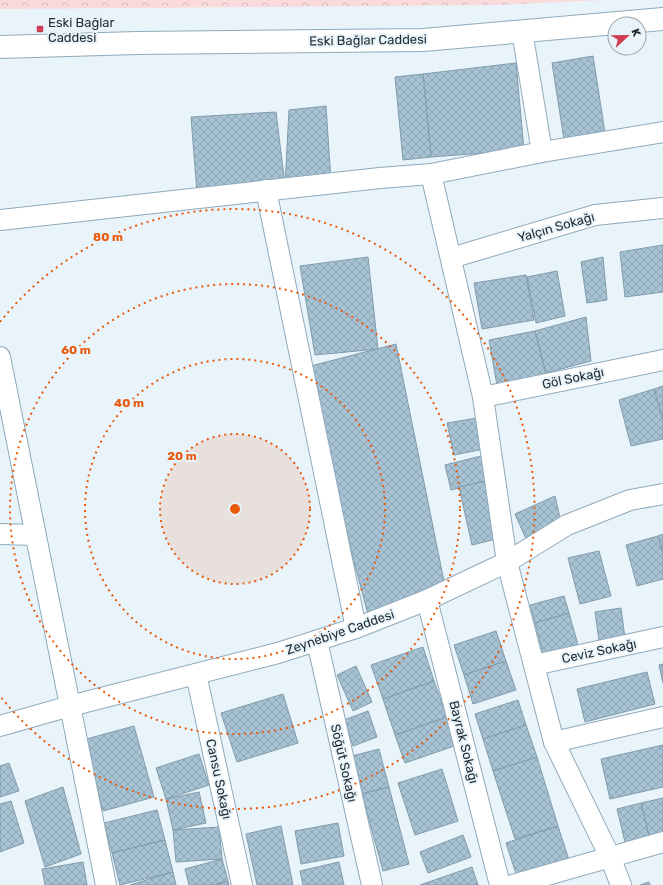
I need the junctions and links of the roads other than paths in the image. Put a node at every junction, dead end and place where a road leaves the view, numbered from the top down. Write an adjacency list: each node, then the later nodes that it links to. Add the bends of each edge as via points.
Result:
1 (663, 19): 2 (main road, Eski Bağlar Caddesi)
2 (522, 32): 3 (main road, Eski Bağlar Caddesi, via 423,40); 5 (street)
3 (0, 47)
4 (663, 132): 5 (street)
5 (542, 152): 6 (street)
6 (431, 174): 7 (street); 10 (street)
7 (266, 190): 9 (street); 19 (street)
8 (663, 208): 10 (street, Yalçın Sokağı, via 595,215)
9 (0, 220)
10 (451, 258): 13 (street)
11 (0, 357): 16 (street)
12 (663, 360): 13 (street, Göl Sokağı)
13 (483, 397): 17 (street)
14 (663, 494): 17 (street, Zeynebiye Caddesi, via 630,500 568,525)
15 (0, 534): 16 (street)
16 (36, 535): 24 (street)
17 (507, 562): 18 (street, Zeynebiye Caddesi); 22 (street)
18 (427, 600): 19 (street, Zeynebiye Caddesi); 33 (street, Bayrak Sokağı)
19 (356, 628): 21 (street, Zeynebiye Caddesi)
20 (663, 637): 22 (street, Ceviz Sokağı)
21 (317, 640): 23 (street, Zeynebiye Caddesi); 32 (street, Söğüt Sokağı)
22 (534, 665): 27 (street)
23 (196, 674): 24 (street, Zeynebiye Caddesi); 31 (street, Cansu Sokağı)
24 (70, 706): 26 (street, Zeynebiye Caddesi); 30 (street)
25 (663, 717): 27 (street)
26 (0, 726)
27 (554, 742): 29 (street)
28 (663, 842): 29 (street)
29 (610, 857): 34 (street); 35 (street)
30 (106, 885)
31 (242, 885)
32 (372, 885)
33 (500, 885)
34 (512, 885)
35 (621, 885)

